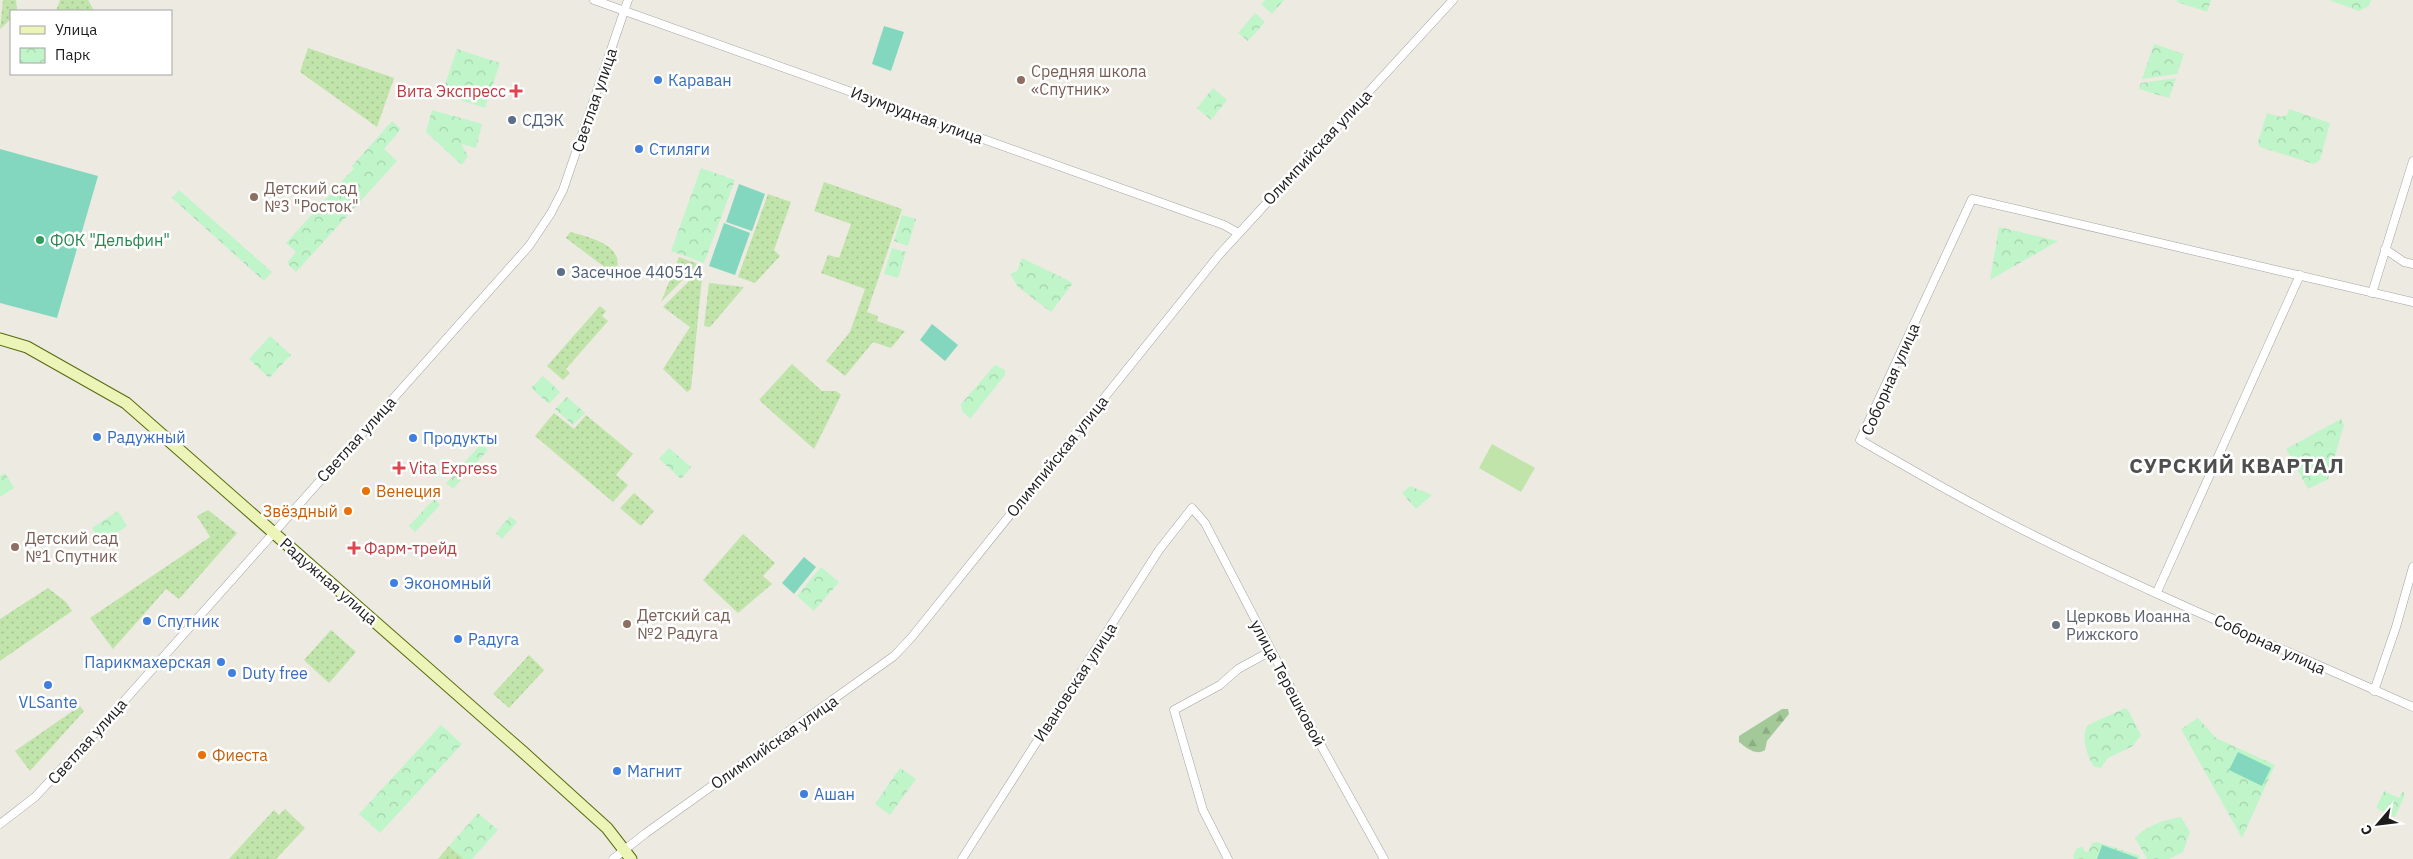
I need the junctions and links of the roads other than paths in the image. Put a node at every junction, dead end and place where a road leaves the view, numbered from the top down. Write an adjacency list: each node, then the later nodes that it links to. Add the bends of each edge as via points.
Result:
1 (594, 0): 4 (street, Изумрудная улица)
2 (628, 0): 4 (street, Светлая улица)
3 (1453, 0): 6 (street, Олимпийская улица)
4 (625, 10): 6 (street, Изумрудная улица, via 1129,190); 14 (street, Светлая улица, via 563,190 543,227)
5 (2413, 161): 7 (street)
6 (1238, 233): 21 (street, Олимпийская улица, via 894,656)
7 (2385, 250): 8 (street); 10 (street)
8 (2413, 264)
9 (2300, 275): 10 (street, Соборная улица); 16 (street); 16 (street, Соборная улица, via 1972,199 1860,440 2032,535)
10 (2372, 292): 11 (street, Соборная улица)
11 (2413, 302)
12 (0, 339): 14 (main road, Радужная улица, via 27,347 126,403)
13 (1192, 508): 17 (street, улица Терешковой, via 1205,523); 24 (street, Ивановская улица, via 1159,550)
14 (273, 532): 20 (street, Светлая улица, via 35,798); 21 (main road, Радужная улица, via 530,758 607,828)
15 (2413, 567): 18 (street)
16 (2157, 592): 18 (street, Соборная улица)
17 (1271, 651): 25 (street, via 1238,669 1220,685 1174,710 1204,810); 26 (street, улица Терешковой)
18 (2374, 691): 19 (street, Соборная улица)
19 (2413, 707)
20 (0, 824)
21 (624, 848): 22 (street, Олимпийская улица); 23 (main road, Радужная улица)
22 (613, 859)
23 (631, 859)
24 (962, 859)
25 (1228, 859)
26 (1384, 859)

